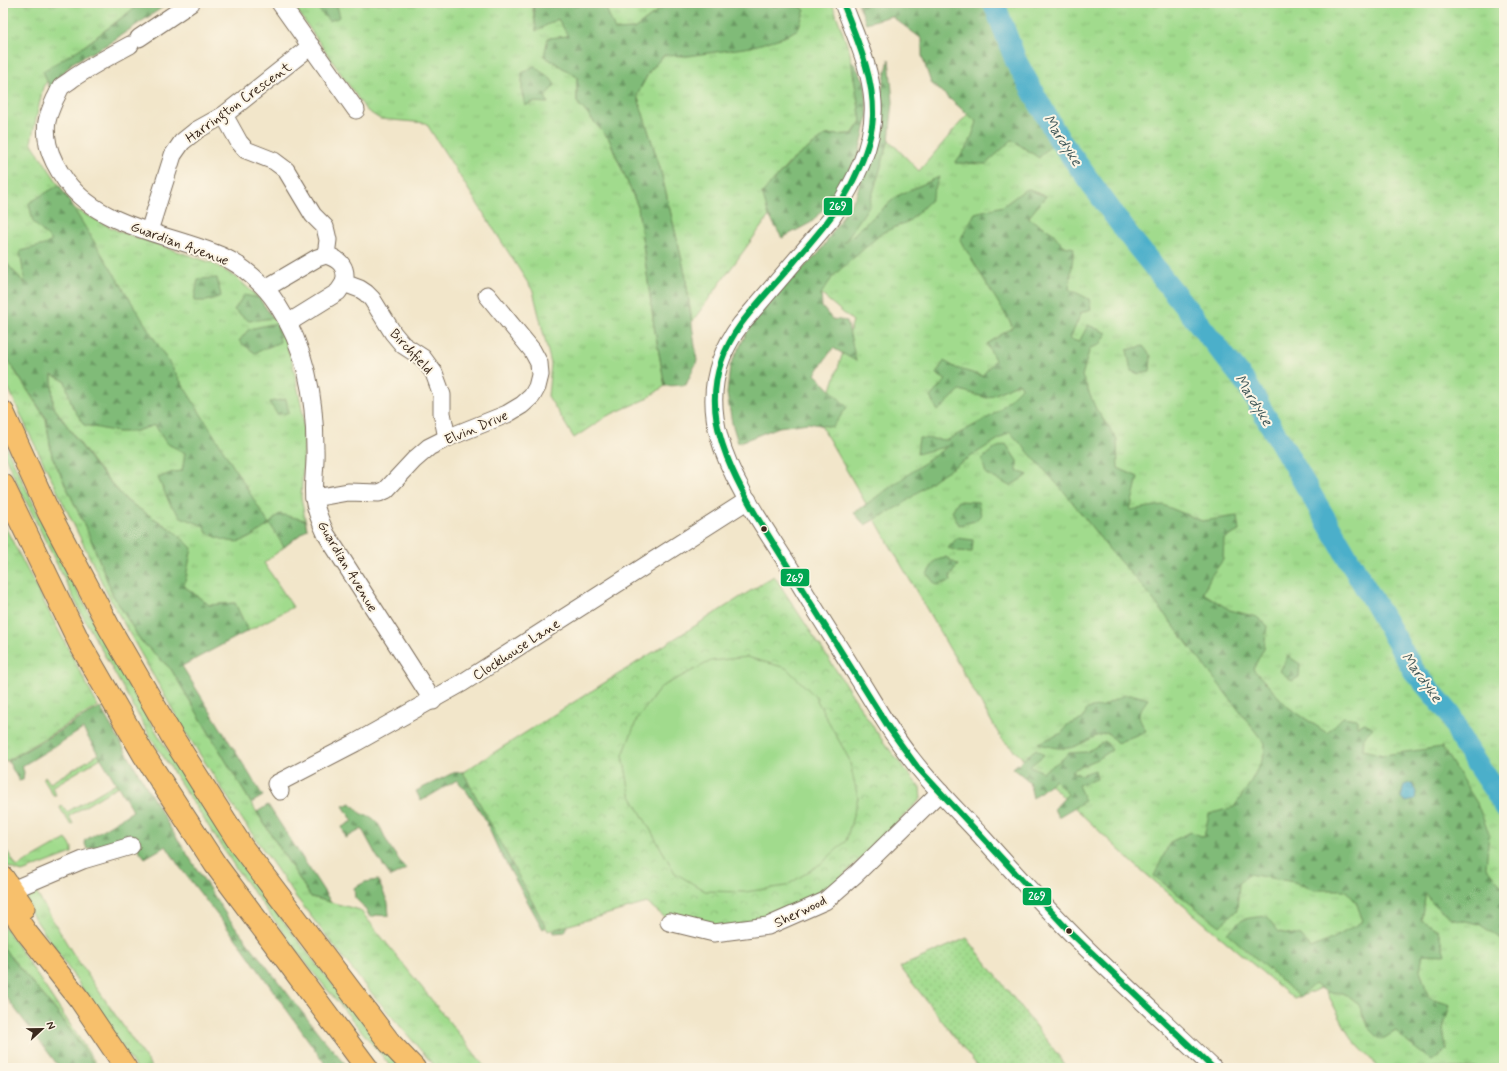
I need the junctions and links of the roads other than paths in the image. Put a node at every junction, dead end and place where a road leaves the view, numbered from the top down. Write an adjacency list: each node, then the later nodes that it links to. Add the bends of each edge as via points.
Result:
1 (191, 3): 7 (street, Guardian Avenue, via 61,87 49,113 45,130 58,170 74,191 112,217)
2 (280, 3): 4 (street)
3 (843, 3): 17 (street, via 864,59 872,91 872,115 866,148 844,199 732,336 723,350 716,371 713,393 714,416 719,438 725,456)
4 (311, 46): 5 (street); 6 (street, Harrington Crescent)
5 (356, 110)
6 (224, 115): 7 (street, Harrington Crescent, via 197,130 182,142 173,155); 8 (street, via 246,150 274,161 286,170 313,215 325,227 328,240)
7 (149, 231): 10 (street, Guardian Avenue, via 223,256)
8 (326, 255): 9 (street, via 338,260 343,266); 10 (street)
9 (344, 283): 12 (street, via 338,292); 14 (street, Birchfield, via 366,293 403,345 423,358 434,373 442,395 442,413)
10 (266, 288): 12 (street, Guardian Avenue)
11 (487, 295): 14 (street, Elvin Drive, via 532,350 539,363 537,387 522,405 507,414)
12 (288, 323): 16 (street, Guardian Avenue, via 308,375 314,409)
13 (3, 412): 26 (highway, via 49,513 109,627 173,738 242,847 390,1043)
14 (448, 438): 16 (street, Elvin Drive, via 429,447 386,490 379,493 348,492)
15 (3, 485): 25 (highway, via 80,644 144,755 215,864)
16 (314, 498): 18 (street, Guardian Avenue, via 317,514 326,534)
17 (748, 500): 18 (street, Clockhouse Lane); 20 (street, via 887,726)
18 (433, 701): 19 (street, Clockhouse Lane)
19 (273, 788)
20 (940, 792): 23 (street, Sherwood, via 825,901 768,926 714,933); 27 (street, via 1082,944)
21 (131, 846): 22 (street, via 82,860)
22 (6, 888): 24 (main road, via 27,933 80,1000)
23 (669, 922)
24 (126, 1068)
25 (368, 1068)
26 (414, 1068)
27 (1213, 1068)

